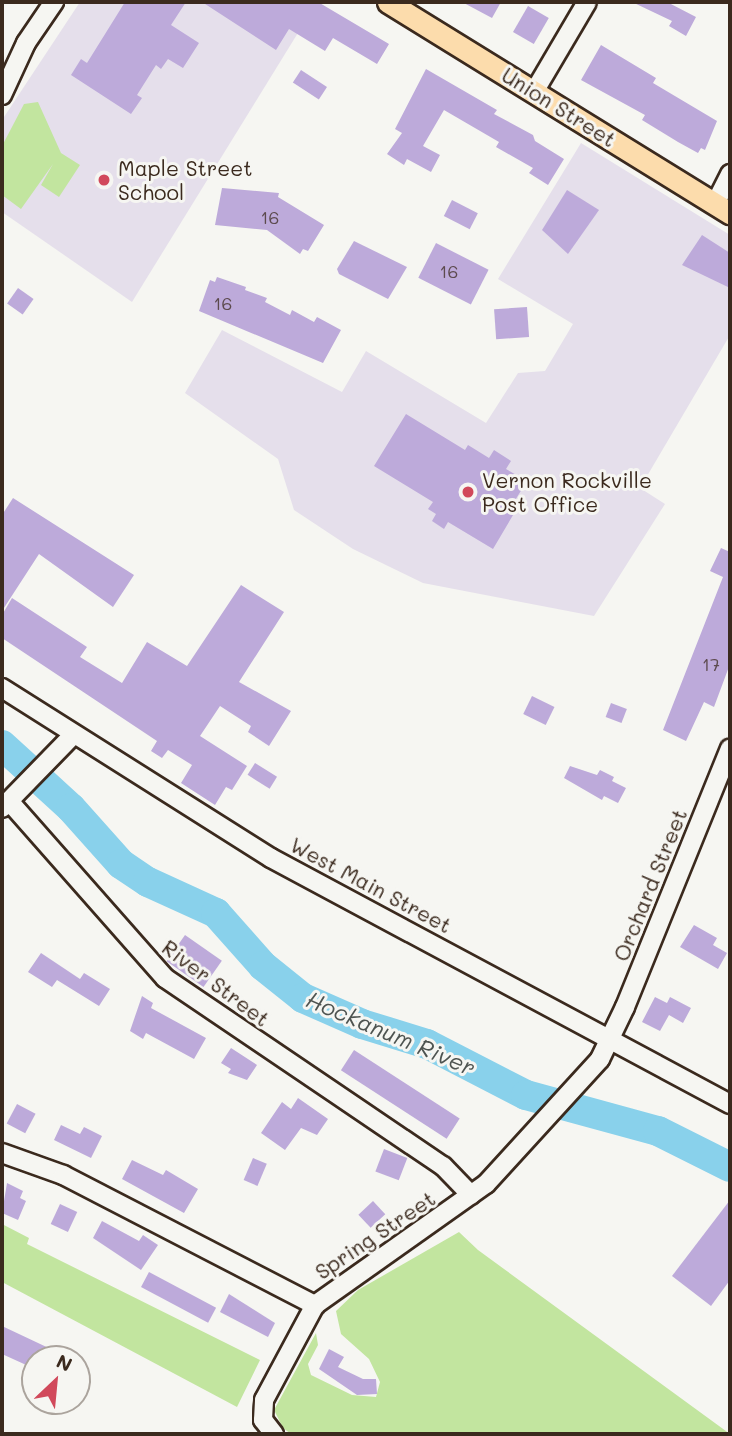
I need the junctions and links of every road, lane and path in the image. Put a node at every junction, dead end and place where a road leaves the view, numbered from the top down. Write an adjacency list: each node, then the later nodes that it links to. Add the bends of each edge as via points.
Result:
1 (54, 2): 5 (street, via 26,43)
2 (388, 2): 4 (main road, Union Street)
3 (587, 2): 4 (street)
4 (534, 92): 7 (main road, Union Street)
5 (2, 95)
6 (730, 174): 7 (street)
7 (723, 208)
8 (2, 688): 9 (street, West Main Street)
9 (74, 734): 12 (street, River Street); 13 (street, West Main Street, via 297,873)
10 (730, 748): 11 (street, Orchard Street)
11 (725, 776): 13 (street, Orchard Street)
12 (10, 800): 16 (street, River Street, via 165,978 443,1166)
13 (611, 1039): 14 (street, West Main Street); 16 (street, Spring Street, via 580,1085)
14 (730, 1104)
15 (2, 1153): 17 (street, Spring Street, via 63,1175)
16 (471, 1195): 17 (street, Spring Street)
17 (315, 1305): 18 (street, via 264,1399 263,1420)
18 (274, 1434)

